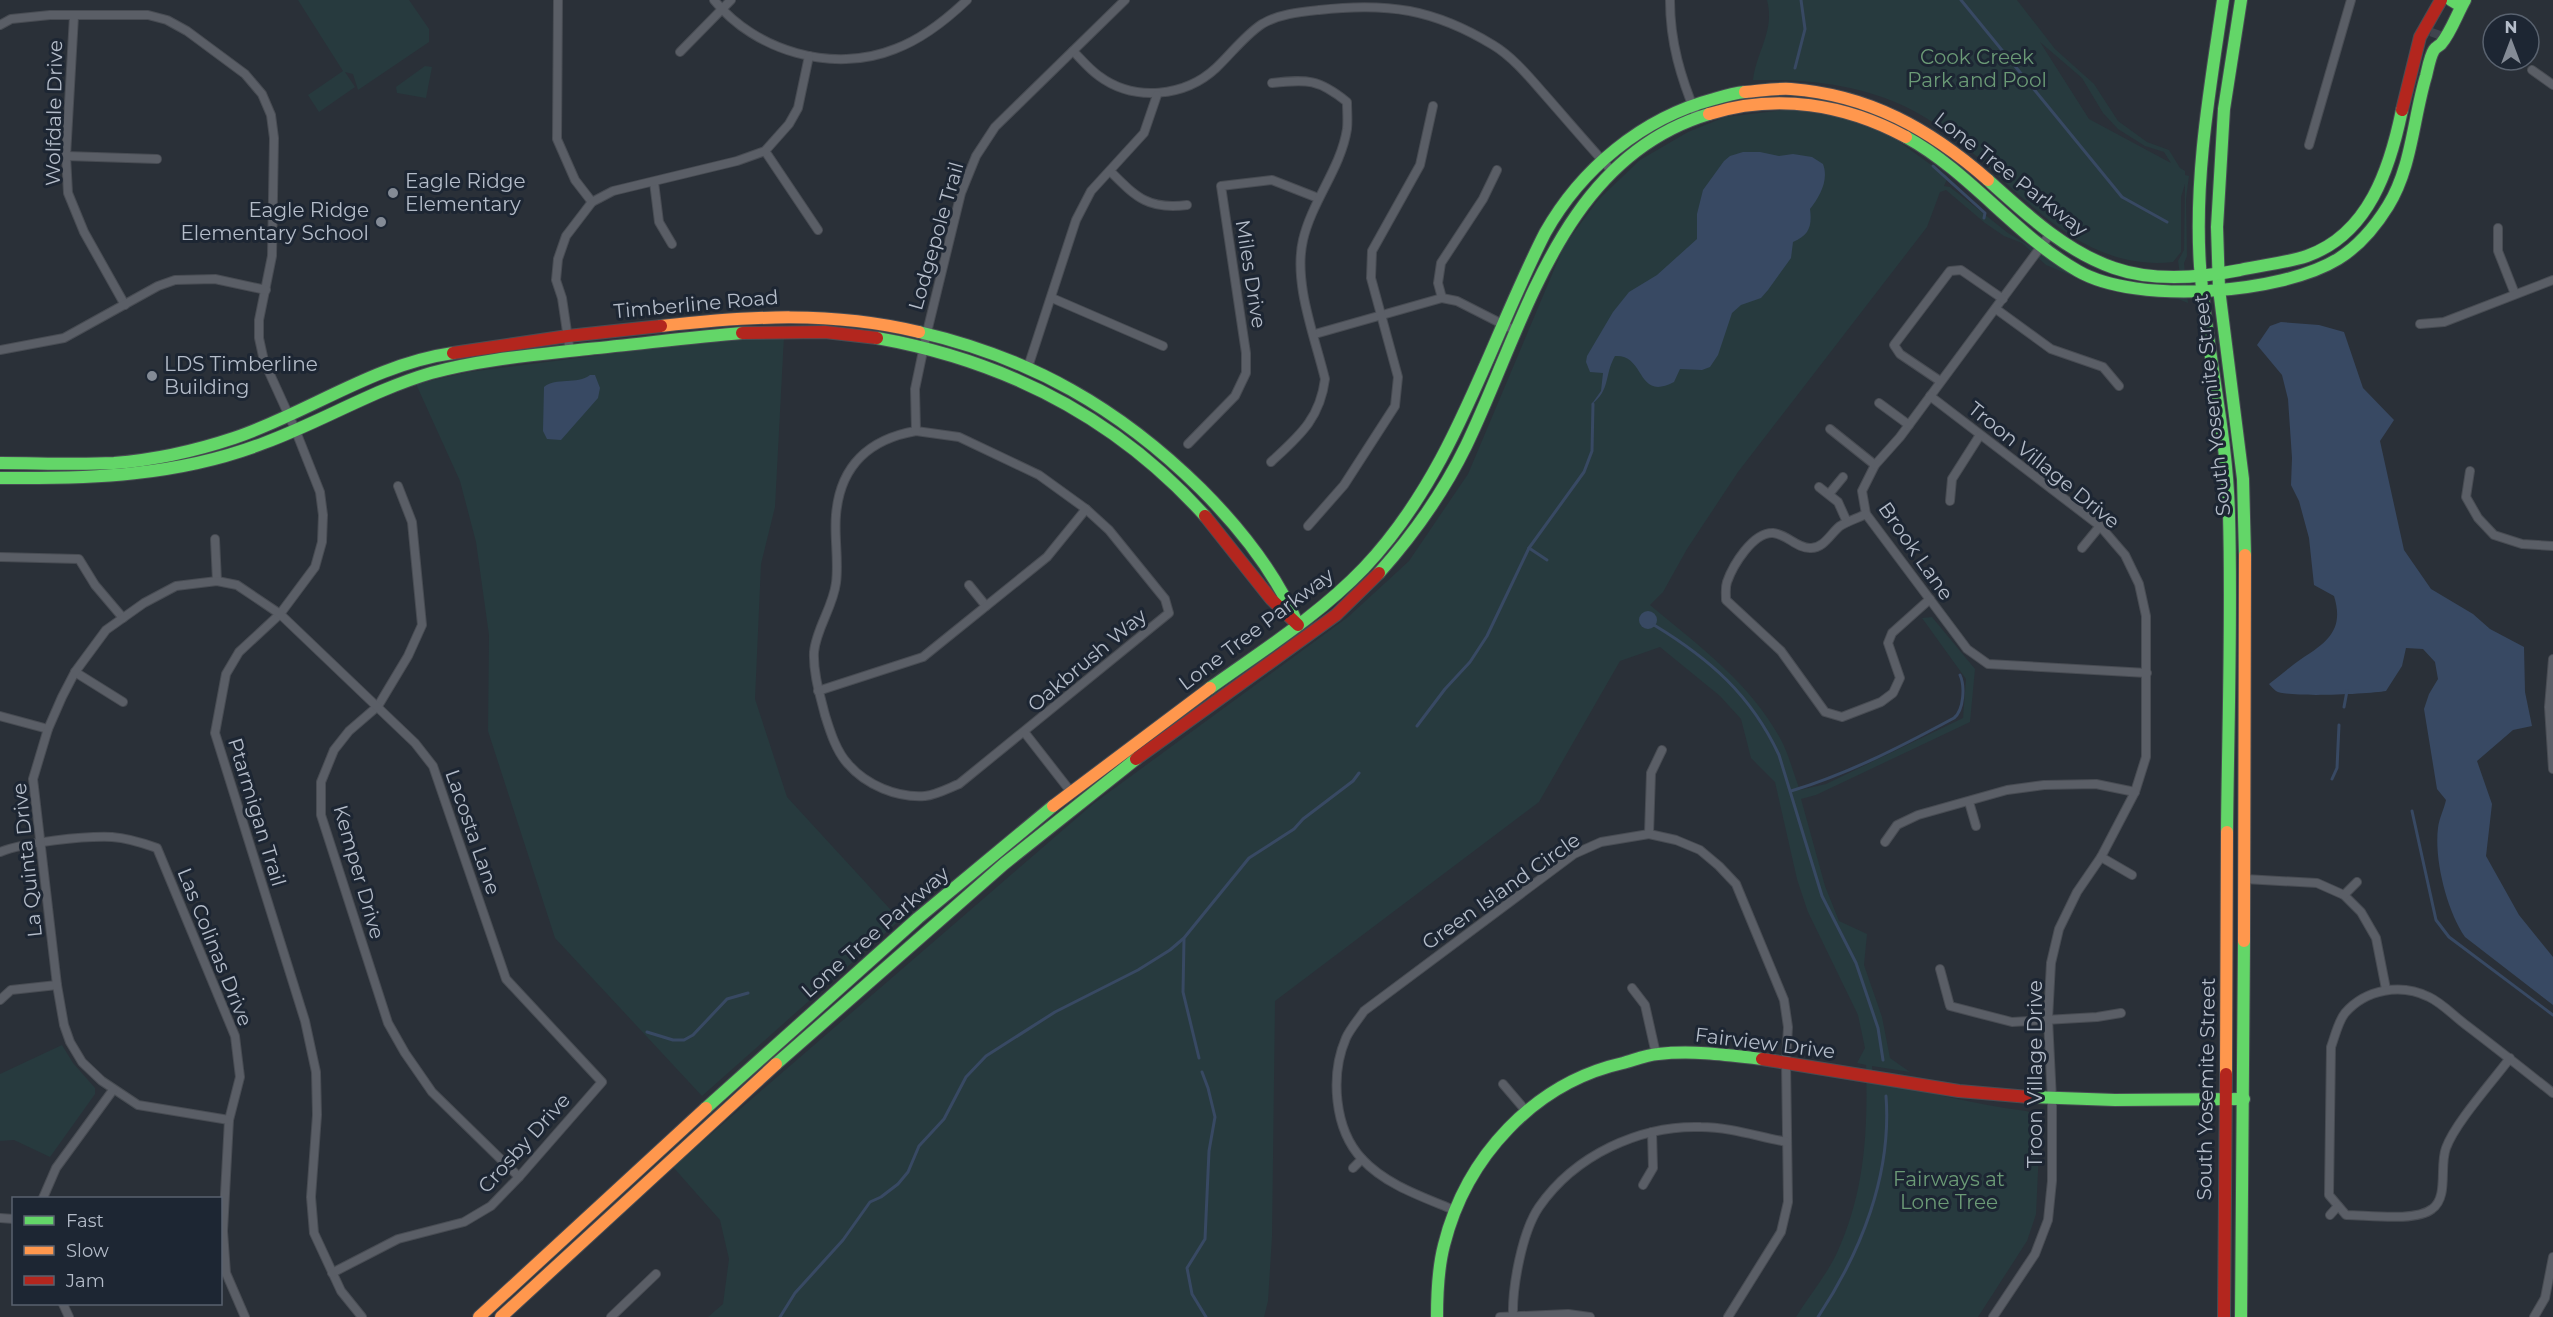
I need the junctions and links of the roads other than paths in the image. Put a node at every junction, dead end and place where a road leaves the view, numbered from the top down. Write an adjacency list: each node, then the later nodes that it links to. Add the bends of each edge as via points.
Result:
1 (558, 0): 38 (street, via 558,139 575,180)
2 (714, 0): 12 (street)
3 (731, 0): 12 (street)
4 (967, 0): 20 (street, via 930,32 895,50 835,59)
5 (1125, 0): 18 (street, Lodgepole Trail)
6 (1670, 0): 25 (street, via 1673,46)
7 (2223, 0): 46 (street, South Yosemite Street, via 2203,144)
8 (2241, 0): 45 (street, South Yosemite Street, via 2221,136)
9 (2351, 0): 28 (street)
10 (2441, 0): 13 (street, Lone Tree Parkway)
11 (2459, 1): 16 (street); 16 (street, via 2440,44)
12 (722, 9): 19 (street); 20 (street, via 763,40)
13 (2431, 14): 16 (street); 17 (street, Lone Tree Parkway)
14 (74, 16): 15 (street, Ptarmigan Trail, via 29,16); 30 (street, Wolfdale Drive); 49 (street, Ptarmigan Trail, via 148,15 167,20 245,74 262,94 271,115 274,138 272,255)
15 (0, 25)
16 (2438, 35): 17 (street); 48 (street, Lone Tree Parkway, via 2402,176 2382,215 2362,240 2340,258 2311,273 2278,284)
17 (2418, 44): 45 (street, Lone Tree Parkway, via 2388,171 2365,213 2325,249 2304,258)
18 (1073, 51): 24 (street, via 1100,76 1118,86); 61 (street, Lodgepole Trail, via 995,127 976,156 961,193)
19 (680, 52)
20 (809, 56): 29 (street, via 798,108)
21 (2535, 72): 23 (street)
22 (1272, 83): 37 (street, via 1303,80 1329,87 1347,102 1347,129 1341,151)
23 (2553, 85)
24 (1157, 95): 32 (street, via 1184,89 1200,80 1249,35 1279,16 1356,6 1402,9 1453,23 1495,46 1537,86); 34 (street, via 1144,133)
25 (1692, 104): 27 (street); 32 (street, Lone Tree Parkway, via 1644,128); 42 (street, Lone Tree Parkway, via 1771,88 1857,98 1889,111 1940,141)
26 (1433, 106): 57 (street, via 1420,165 1372,251 1371,278)
27 (1697, 117): 35 (street, Lone Tree Parkway, via 1651,141); 44 (street, Lone Tree Parkway, via 1772,103 1825,106 1884,124 1929,152)
28 (2308, 146)
29 (765, 151): 36 (street, via 738,162); 41 (street)
30 (66, 156): 31 (street); 55 (street, Wolfdale Drive, via 72,207)
31 (158, 159)
32 (1602, 160): 35 (street); 59 (street, Lone Tree Parkway, via 1582,179 1553,220)
33 (1497, 170): 53 (street, via 1484,199 1441,263 1438,284)
34 (1110, 171): 39 (street, via 1135,196 1165,208); 52 (street, via 1091,190 1076,220)
35 (1612, 171): 60 (street, Lone Tree Parkway, via 1565,227)
36 (654, 182): 38 (street, via 613,191); 43 (street, via 659,222)
37 (1318, 198): 62 (street, via 1303,241 1300,280); 79 (street, Miles Drive, via 1272,180 1221,186 1246,374 1235,396)
38 (591, 202): 63 (street, via 566,236 558,259 556,280)
39 (1187, 205)
40 (2498, 228): 51 (street, via 2498,251)
41 (818, 230)
42 (2051, 233): 44 (street, Brook Lane); 46 (street, Lone Tree Parkway, via 2076,251 2114,269 2161,277)
43 (672, 244)
44 (2043, 246): 50 (street, Lone Tree Parkway, via 2088,276 2111,284 2160,291); 54 (street, Brook Lane)
45 (2218, 274): 46 (street, Lone Tree Parkway); 48 (street, South Yosemite Street)
46 (2202, 275): 50 (street, South Yosemite Street)
47 (2553, 280): 51 (street)
48 (2219, 289): 50 (street, Lone Tree Parkway); 130 (street, South Yosemite Street, via 2243,479)
49 (266, 290): 55 (street, via 193,278 158,286); 73 (street, Ptarmigan Trail, via 259,320 261,350)
50 (2202, 290): 128 (street, South Yosemite Street, via 2228,487)
51 (2515, 294): 58 (street, via 2444,322)
52 (1052, 298): 64 (street); 68 (street)
53 (1442, 298): 57 (street); 59 (street, via 1457,301)
54 (2003, 299): 56 (street, Brook Lane); 69 (street, via 1961,270 1950,271 1894,345 1900,354)
55 (125, 305): 66 (street, via 64,338)
56 (1996, 309): 69 (street, Brook Lane); 70 (street, via 2051,349 2103,367)
57 (1380, 316): 62 (street); 93 (street, via 1398,377 1395,406 1344,485)
58 (2420, 324)
59 (1503, 325): 60 (street); 105 (street, Lone Tree Parkway, via 1454,437 1417,504 1352,581)
60 (1516, 331): 106 (street, Lone Tree Parkway, via 1468,443 1429,512 1363,592)
61 (927, 332): 63 (street, Timberline Road, via 862,320 784,314); 65 (street, Lodgepole Trail); 68 (street, Timberline Road)
62 (1314, 334): 80 (street, via 1325,380 1320,405 1300,434)
63 (568, 336): 67 (street); 73 (street, Timberline Road, via 432,356 375,375)
64 (1163, 345)
65 (923, 348): 67 (street, Timberline Road, via 860,336 785,330); 77 (street, Lodgepole Trail, via 915,389); 105 (street, Timberline Road, via 1023,381 1108,429 1182,491 1282,613)
66 (0, 350)
67 (570, 352): 75 (street, Timberline Road, via 433,372 359,399)
68 (1028, 367): 105 (street, Timberline Road, via 1126,424 1214,501 1289,600)
69 (1940, 381): 71 (street, Brook Lane)
70 (2119, 386)
71 (1930, 396): 74 (street, Brook Lane); 78 (street, Troon Village Drive)
72 (1879, 403): 74 (street)
73 (289, 416): 75 (street, Ptarmigan Trail); 81 (street, Timberline Road, via 206,447 144,460)
74 (1909, 426): 82 (street, Brook Lane)
75 (295, 429): 85 (street, Timberline Road, via 243,452 177,470 105,478); 103 (street, Ptarmigan Trail, via 320,492 322,542 315,567)
76 (1830, 429): 82 (street)
77 (916, 431): 90 (street, Oakbrush Way, via 959,437 1039,475); 111 (street, via 870,447 852,465 841,488 836,515 836,584 814,651)
78 (1980, 435): 89 (street, via 1952,479); 94 (street, Troon Village Drive)
79 (1188, 444)
80 (1271, 462)
81 (0, 464)
82 (1875, 465): 91 (street, Brook Lane, via 1862,491)
83 (2470, 471): 96 (street, via 2466,497 2494,535 2522,544)
84 (1843, 477): 88 (street)
85 (0, 478)
86 (398, 486): 113 (street, Kemper Drive, via 411,522 422,626)
87 (1820, 487): 88 (street)
88 (1829, 494): 92 (street, via 1838,502)
89 (1950, 501)
90 (1086, 509): 102 (street, via 1047,557); 116 (street, Oakbrush Way, via 1109,530 1165,598 1169,613)
91 (1866, 514): 92 (street); 101 (street, Brook Lane)
92 (1847, 522): 101 (street, via 1812,548 1785,535 1770,533 1756,538 1737,562 1725,589 1726,600 1781,651 1825,712 1842,717 1881,702 1893,693 1900,678 1888,643 1892,633)
93 (1308, 526)
94 (2100, 526): 97 (street); 109 (street, Troon Village Drive, via 2125,555 2139,584 2146,616)
95 (215, 538): 99 (street)
96 (2553, 546)
97 (2082, 548)
98 (0, 557): 104 (street, via 79,559)
99 (217, 581): 103 (street, La Quinta Drive, via 237,585); 104 (street, La Quinta Drive, via 176,586)
100 (969, 585): 102 (street)
101 (1930, 599): 109 (street, Brook Lane, via 1967,649 1988,664)
102 (986, 606): 111 (street, via 923,657)
103 (280, 614): 113 (street, Lacosta Lane); 163 (street, Ptarmigan Trail, via 239,652 226,674 215,733 305,1021 316,1072 317,1115 310,1197 314,1233)
104 (123, 618): 108 (street, La Quinta Drive, via 106,630)
105 (1298, 625): 106 (street, Timberline Road); 120 (street, Lone Tree Parkway)
106 (1307, 636): 120 (street, Lone Tree Parkway)
107 (2553, 659): 110 (street)
108 (75, 672): 112 (street); 115 (street, La Quinta Drive)
109 (2147, 673): 119 (street, Troon Village Drive, via 2146,757)
110 (2552, 677): 118 (street, via 2549,707)
111 (818, 691): 116 (street, via 831,734 847,764 869,783 900,794 926,796 959,784)
112 (123, 702)
113 (378, 706): 143 (street, Lacosta Lane, via 433,766 506,979); 156 (street, Kemper Drive, via 334,750 321,782 321,815 388,1023 432,1092)
114 (0, 716): 115 (street)
115 (48, 729): 125 (street, La Quinta Drive, via 33,779)
116 (1025, 733): 120 (street)
117 (1662, 750): 123 (street, via 1651,773)
118 (2553, 769)
119 (2135, 792): 121 (street, via 2096,784 2044,785 2007,790); 127 (street, Troon Village Drive)
120 (1075, 796): 167 (street, Lone Tree Parkway, via 814,1010); 168 (street, Lone Tree Parkway)
121 (1969, 802): 122 (street); 124 (street, via 1897,825)
122 (1976, 826)
123 (1649, 834): 142 (street, Green Island Circle, via 1700,850 1736,884 1784,1000 1788,1028); 154 (street, Green Island Circle, via 1601,842 1574,854 1364,1011 1346,1037 1336,1070 1336,1100 1343,1124)
124 (1885, 842)
125 (40, 843): 126 (street); 134 (street, La Quinta Drive); 151 (street, Las Colinas Drive, via 112,837 157,848 235,1036 240,1077)
126 (0, 852)
127 (2101, 857): 129 (street); 139 (street, Troon Village Drive, via 2077,892 2059,929 2051,963)
128 (2228, 861): 130 (street); 147 (street, South Yosemite Street)
129 (2132, 875)
130 (2245, 879): 132 (street, via 2317,883); 148 (street, South Yosemite Street)
131 (2357, 882): 132 (street)
132 (2344, 895): 136 (street, via 2361,912 2376,938)
133 (1940, 969): 139 (street, via 1950,1006 2012,1022)
134 (57, 985): 137 (street, via 11,990); 145 (street, La Quinta Drive, via 70,1042 82,1062)
135 (1632, 988): 140 (street, via 1645,1005)
136 (2386, 989): 141 (street, via 2430,997); 159 (street, via 2345,1013 2331,1047 2329,1196)
137 (0, 1000)
138 (2121, 1013): 139 (street)
139 (2048, 1019): 149 (street, Troon Village Drive)
140 (1656, 1054): 142 (street, Fairview Drive, via 1698,1052); 150 (street, Fairview Drive, via 1589,1071)
141 (2510, 1058): 146 (street); 159 (street, via 2445,1149 2435,1211 2417,1216 2346,1215)
142 (1786, 1062): 149 (street, Fairview Drive, via 1984,1094); 153 (street, Green Island Circle)
143 (602, 1082): 156 (street, Crosby Drive)
144 (1503, 1084): 150 (street)
145 (113, 1090): 151 (street, La Quinta Drive, via 138,1105); 158 (street, via 56,1168)
146 (2553, 1093)
147 (2227, 1099): 148 (street, Fairview Drive); 149 (street, Fairview Drive); 176 (street, South Yosemite Street)
148 (2244, 1099): 177 (street, South Yosemite Street)
149 (2052, 1100): 175 (street, Troon Village Drive, via 2048,1220 2035,1254)
150 (1526, 1111): 160 (street, Fairview Drive, via 1476,1165)
151 (229, 1120): 165 (street, Las Colinas Drive, via 223,1231 226,1273)
152 (1652, 1131): 153 (street, via 1701,1127); 157 (street, via 1653,1168); 172 (street, via 1591,1157 1567,1175 1538,1208 1520,1256 1513,1290)
153 (1787, 1142): 174 (street, Green Island Circle, via 1788,1202 1781,1232)
154 (1362, 1159): 155 (street); 160 (street, Green Island Circle, via 1397,1186)
155 (1353, 1168)
156 (519, 1177): 163 (street, Crosby Drive, via 490,1206 464,1222 398,1239)
157 (1643, 1185)
158 (43, 1197)
159 (2338, 1206): 161 (street)
160 (1454, 1210): 170 (street, Fairview Drive, via 1443,1243)
161 (2330, 1215)
162 (2553, 1257): 178 (street, via 2545,1298)
163 (332, 1273): 166 (street, Ptarmigan Trail)
164 (656, 1274): 169 (street)
165 (245, 1317)
166 (362, 1317)
167 (479, 1317)
168 (501, 1317)
169 (611, 1317)
170 (1437, 1317)
171 (1500, 1317): 172 (street)
172 (1513, 1317): 173 (street)
173 (1590, 1317)
174 (1728, 1317)
175 (1993, 1317)
176 (2224, 1317)
177 (2241, 1317)
178 (2535, 1317)

